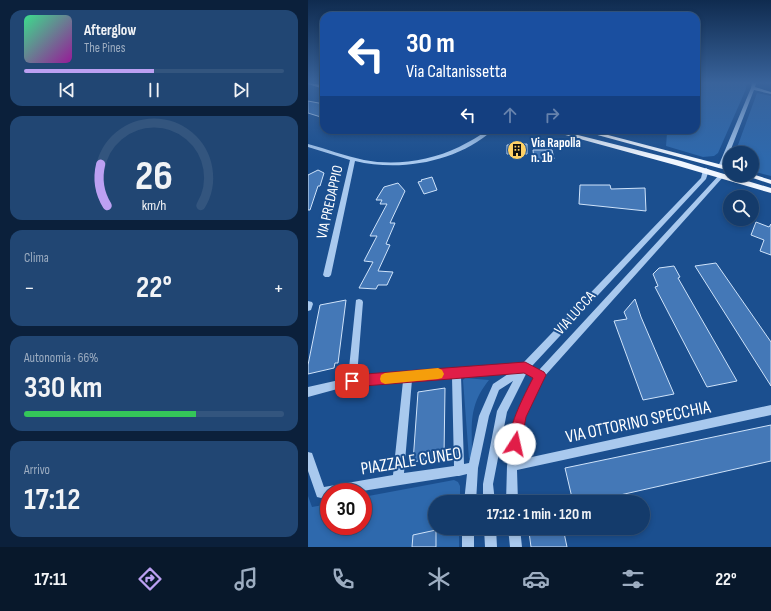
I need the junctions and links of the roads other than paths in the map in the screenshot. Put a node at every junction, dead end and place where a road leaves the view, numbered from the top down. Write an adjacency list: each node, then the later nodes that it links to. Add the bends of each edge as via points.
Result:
1 (744, 109): 7 (street)
2 (484, 134): 6 (street, via 457,150 419,161 374,163)
3 (566, 134): 9 (main road)
4 (597, 134): 7 (main road)
5 (308, 145): 6 (street)
6 (353, 159): 14 (street, VIA PREDAPPIO)
7 (720, 167): 8 (main road)
8 (723, 168)
9 (706, 170): 10 (main road); 16 (street, VIA LUCCA, via 704,178)
10 (722, 175): 13 (main road); 18 (street, VIA LUCCA)
11 (759, 178): 12 (main road)
12 (771, 182)
13 (771, 191)
14 (327, 275)
15 (359, 302): 20 (street)
16 (525, 367): 17 (street); 18 (street); 25 (street, VIA LUCCA, via 496,387 484,416); 29 (street, VIA LUCCA, via 502,411 488,484)
17 (456, 372): 19 (street); 26 (street)
18 (540, 375): 24 (street, VIA LUCCA, via 520,416)
19 (408, 377): 20 (street); 27 (street)
20 (352, 381): 21 (street)
21 (308, 392)
22 (771, 410): 24 (street, VIA OTTORINO SPECCHIA)
23 (308, 457): 27 (street, PIAZZALE CUNEO, via 321,493)
24 (512, 466): 30 (street, VIA LUCCA)
25 (473, 468): 26 (street, PIAZZALE CUNEO); 28 (street, VIA LUCCA)
26 (459, 471): 27 (street, PIAZZALE CUNEO)
27 (398, 479)
28 (471, 495)
29 (489, 495)
30 (512, 495)
31 (468, 535): 34 (street)
32 (490, 535): 35 (street)
33 (515, 535): 36 (street)
34 (468, 547)
35 (491, 547)
36 (516, 547)

